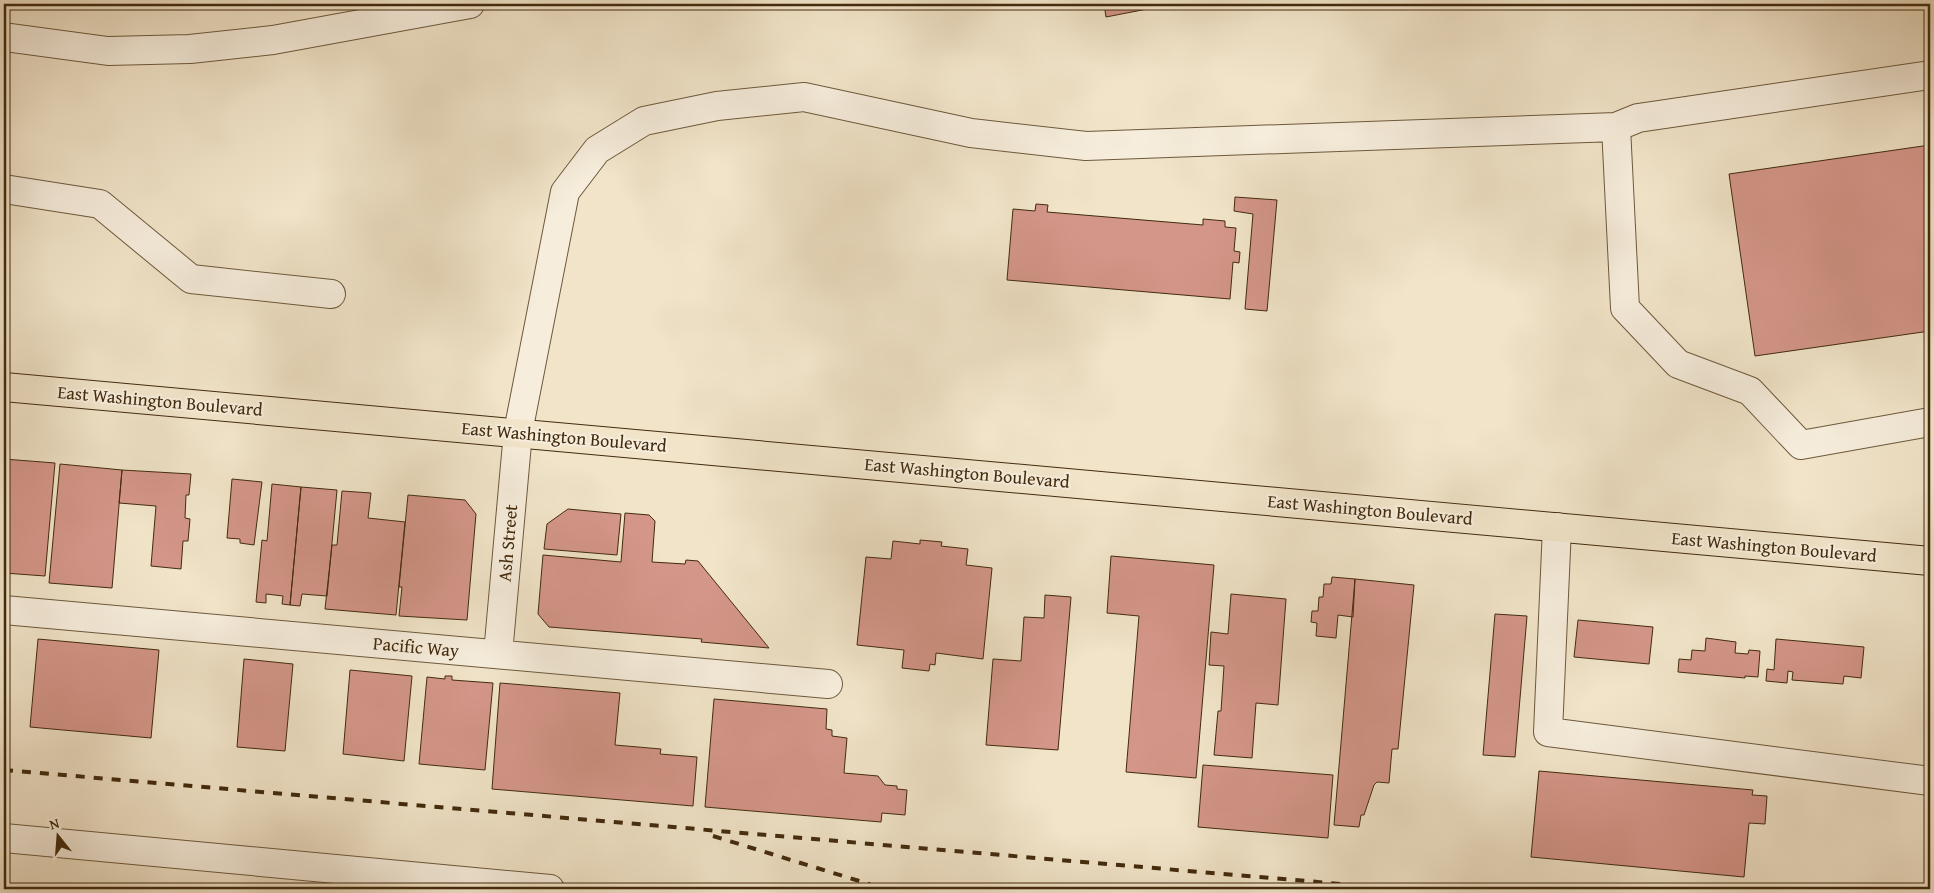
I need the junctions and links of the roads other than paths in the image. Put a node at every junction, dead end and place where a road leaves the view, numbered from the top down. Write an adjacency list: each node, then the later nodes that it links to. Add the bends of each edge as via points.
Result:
1 (470, 4): 2 (street, via 273,40 190,49 108,50)
2 (4, 37)
3 (1930, 75): 4 (street, Ash Street, via 1638,118)
4 (1616, 127): 8 (street, via 1626,308 1678,364 1750,391 1801,445); 9 (street, Ash Street, via 1086,146 971,133 804,97 717,106 644,121 597,150 565,192)
5 (4, 189): 6 (street, via 100,204 191,279)
6 (331, 294)
7 (4, 387): 9 (main road, East Washington Boulevard)
8 (1930, 422)
9 (518, 432): 10 (main road, East Washington Boulevard); 13 (street, Ash Street)
10 (1557, 527): 11 (main road, East Washington Boulevard); 15 (street, via 1548,732)
11 (1930, 561)
12 (4, 610): 13 (street, Pacific Way)
13 (498, 654): 14 (street, Pacific Way)
14 (828, 684)
15 (1930, 780)
16 (4, 838): 17 (street)
17 (550, 889)

